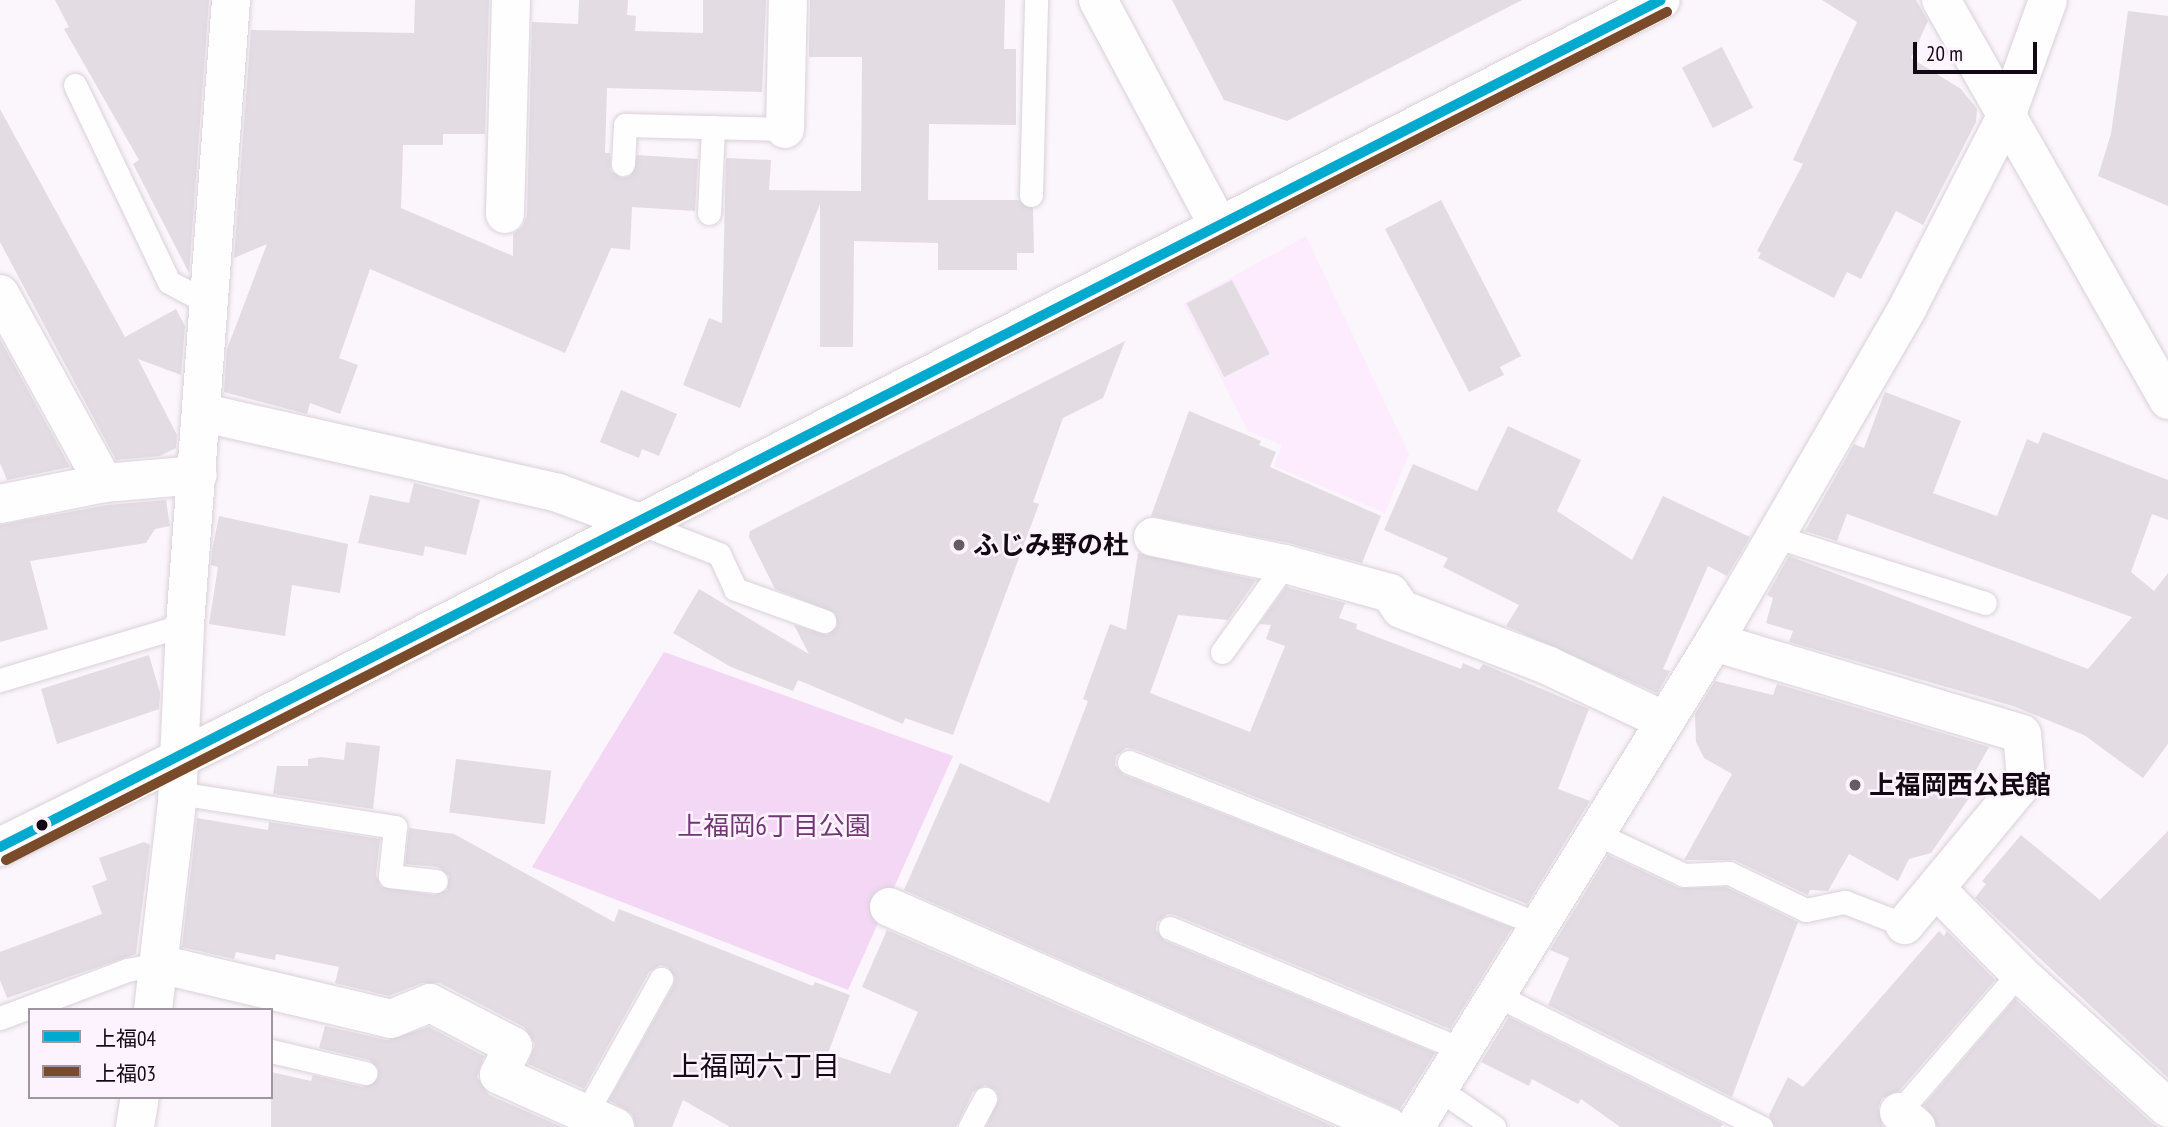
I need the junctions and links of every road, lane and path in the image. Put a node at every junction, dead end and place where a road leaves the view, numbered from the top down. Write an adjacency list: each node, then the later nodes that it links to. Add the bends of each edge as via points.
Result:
1 (231, 0): 19 (street)
2 (511, 0): 16 (street)
3 (788, 0): 12 (street)
4 (1036, 0): 14 (lane)
5 (1098, 0): 17 (street)
6 (1661, 0): 17 (street)
7 (1941, 0): 10 (street)
8 (2048, 0): 10 (street)
9 (75, 85): 19 (lane, via 169,282)
10 (2007, 114): 20 (street); 27 (street, via 1908,307)
11 (713, 127): 12 (lane); 13 (lane, via 625,125); 15 (lane)
12 (785, 129)
13 (623, 164)
14 (1031, 195)
15 (709, 213)
16 (505, 214)
17 (1218, 225): 25 (street)
18 (0, 294): 23 (street)
19 (212, 305): 21 (street)
20 (2168, 400)
21 (204, 413): 22 (street); 25 (street, via 558,493)
22 (198, 475): 23 (street); 31 (street)
23 (104, 483): 24 (street)
24 (0, 504)
25 (639, 523): 30 (lane, via 719,554 735,589); 37 (street)
26 (1153, 537): 28 (street)
27 (1777, 537): 29 (lane); 32 (street)
28 (1285, 564): 33 (lane); 35 (street, via 1390,593 1401,609 1546,665)
29 (1985, 603)
30 (824, 621)
31 (185, 625): 34 (lane); 37 (street)
32 (1714, 642): 35 (street); 41 (street, via 2022,734 2026,779)
33 (1222, 652)
34 (0, 680)
35 (1665, 721): 38 (street)
36 (1129, 762): 43 (lane)
37 (178, 776): 39 (street); 40 (lane, via 395,827 390,876); 46 (street)
38 (1597, 834): 43 (street); 44 (lane, via 1684,875 1729,873 1806,910 1844,902)
39 (0, 847)
40 (436, 881)
41 (1937, 890): 44 (street); 47 (street)
42 (889, 907): 63 (street)
43 (1541, 925): 49 (street)
44 (1905, 925)
45 (1170, 929): 52 (lane)
46 (159, 964): 50 (street); 51 (lane, via 127,970); 60 (street, via 391,1018 430,1003 513,1046 499,1075)
47 (2019, 973): 58 (street); 59 (lane)
48 (661, 979): 60 (lane)
49 (1498, 996): 52 (street); 66 (lane)
50 (153, 1008)
51 (0, 1018)
52 (1463, 1050): 55 (street)
53 (273, 1051): 54 (lane)
54 (365, 1073)
55 (1439, 1089): 64 (street); 65 (lane)
56 (140, 1099): 61 (street)
57 (985, 1099): 62 (lane)
58 (2168, 1108)
59 (1907, 1119)
60 (600, 1121)
61 (135, 1127)
62 (970, 1127)
63 (1389, 1127)
64 (1415, 1127)
65 (1494, 1127)
66 (1761, 1127)

